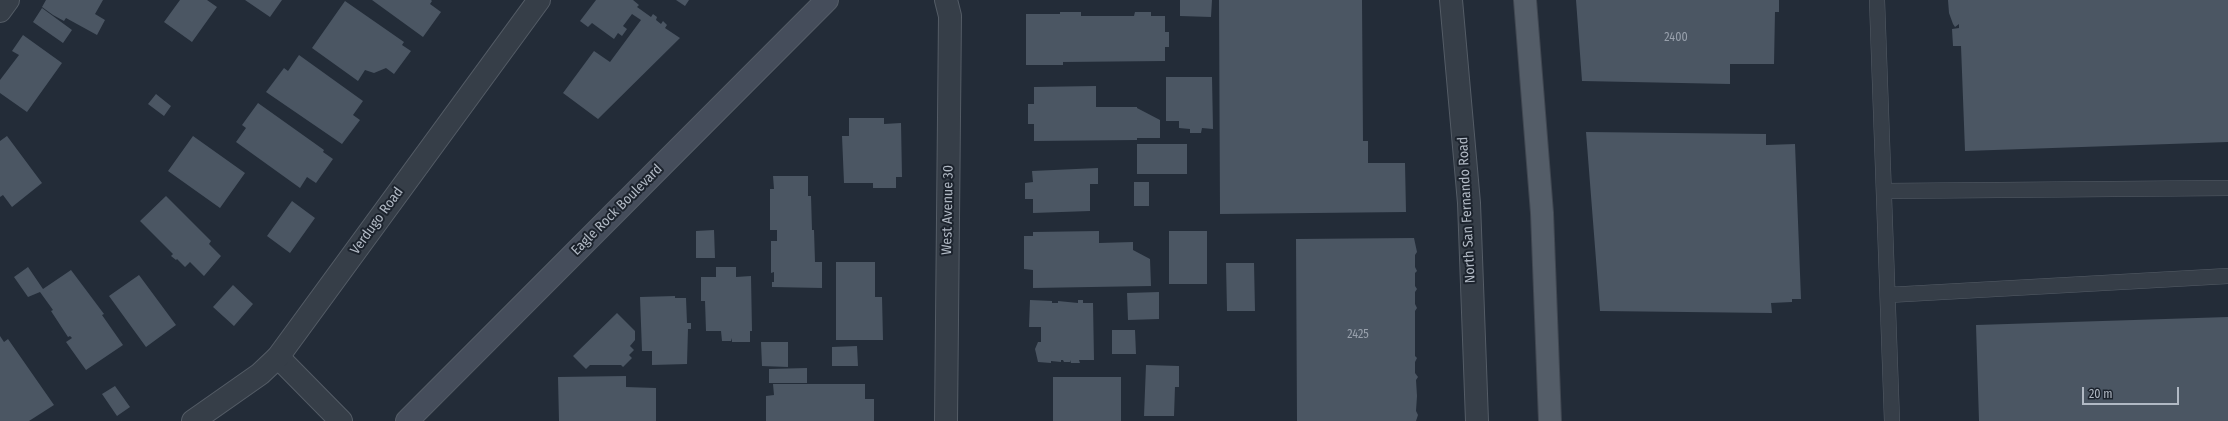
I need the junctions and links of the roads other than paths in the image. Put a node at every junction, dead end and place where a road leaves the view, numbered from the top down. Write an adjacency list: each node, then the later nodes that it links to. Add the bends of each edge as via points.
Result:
1 (8, 0): 8 (street)
2 (539, 0): 13 (street, Verdugo Road)
3 (827, 0): 16 (main road, Eagle Rock Boulevard)
4 (946, 0): 17 (street, West Avenue 30, via 950,16)
5 (1452, 0): 18 (street, North San Fernando Road, via 1469,203)
6 (1525, 0): 19 (main road, via 1542,213)
7 (1877, 0): 10 (lane)
8 (0, 11)
9 (2228, 188): 10 (lane)
10 (1884, 191): 12 (lane)
11 (2228, 276): 12 (lane)
12 (1888, 295): 20 (lane)
13 (278, 357): 14 (street, Verdugo Road, via 260,374); 15 (street)
14 (193, 421)
15 (341, 421)
16 (407, 421)
17 (946, 421)
18 (1477, 421)
19 (1550, 421)
20 (1892, 421)

